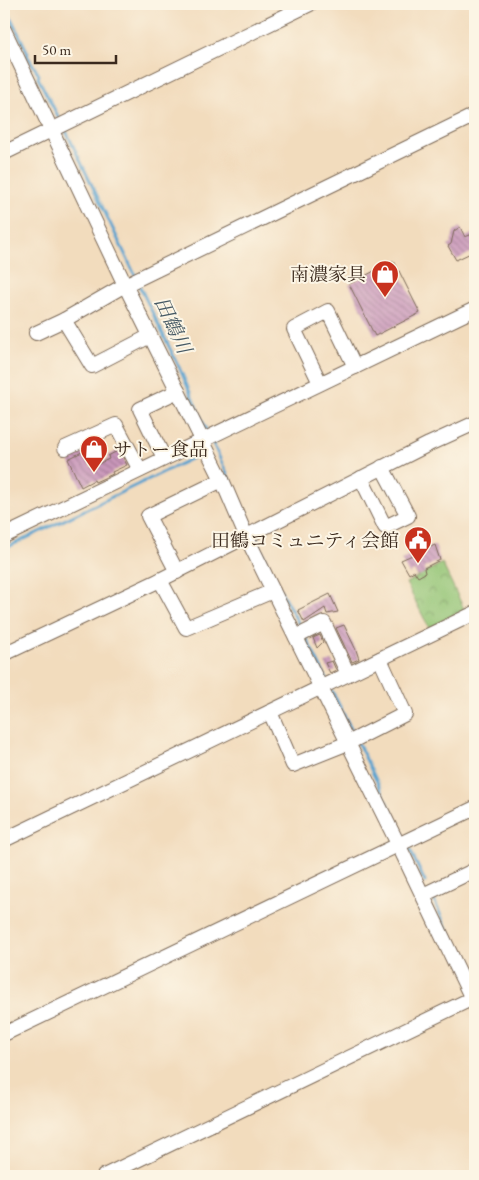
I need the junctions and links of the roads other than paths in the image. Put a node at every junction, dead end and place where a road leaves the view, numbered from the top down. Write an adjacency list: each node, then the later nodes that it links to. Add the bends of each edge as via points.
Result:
1 (310, 4): 4 (street)
2 (4, 30): 4 (street)
3 (475, 115): 6 (street)
4 (58, 127): 5 (street); 6 (street)
5 (4, 153)
6 (132, 282): 8 (street); 10 (street)
7 (475, 309): 11 (street)
8 (64, 320): 9 (street); 10 (street, via 92,366)
9 (36, 333)
10 (150, 336): 13 (street)
11 (356, 366): 12 (street); 12 (street, via 328,311 294,329)
12 (320, 383): 15 (street)
13 (178, 391): 15 (street); 17 (street, via 140,408)
14 (475, 422): 18 (street)
15 (206, 439): 17 (street); 21 (street, via 211,459)
16 (65, 448): 19 (street, via 116,425)
17 (164, 458): 19 (street)
18 (382, 468): 20 (street); 20 (street, via 408,516 385,527)
19 (140, 470): 22 (street)
20 (361, 478): 23 (street)
21 (222, 480): 23 (street); 24 (street, via 148,516)
22 (4, 536)
23 (246, 536): 24 (street); 26 (street)
24 (177, 572): 25 (street)
25 (160, 580): 26 (street, via 186,628); 29 (street)
26 (273, 591): 28 (street)
27 (475, 613): 30 (street)
28 (296, 637): 31 (street, via 324,623); 32 (street)
29 (4, 654)
30 (380, 659): 31 (street); 34 (street, via 405,714)
31 (348, 674): 32 (street)
32 (321, 688): 33 (street); 34 (street)
33 (270, 712): 34 (street, via 293,765); 36 (street)
34 (348, 743): 37 (street)
35 (475, 808): 37 (street)
36 (4, 840)
37 (398, 844): 39 (street); 41 (street)
38 (475, 870): 39 (street)
39 (423, 895): 40 (street)
40 (474, 1000): 42 (street)
41 (4, 1034)
42 (104, 1176)

